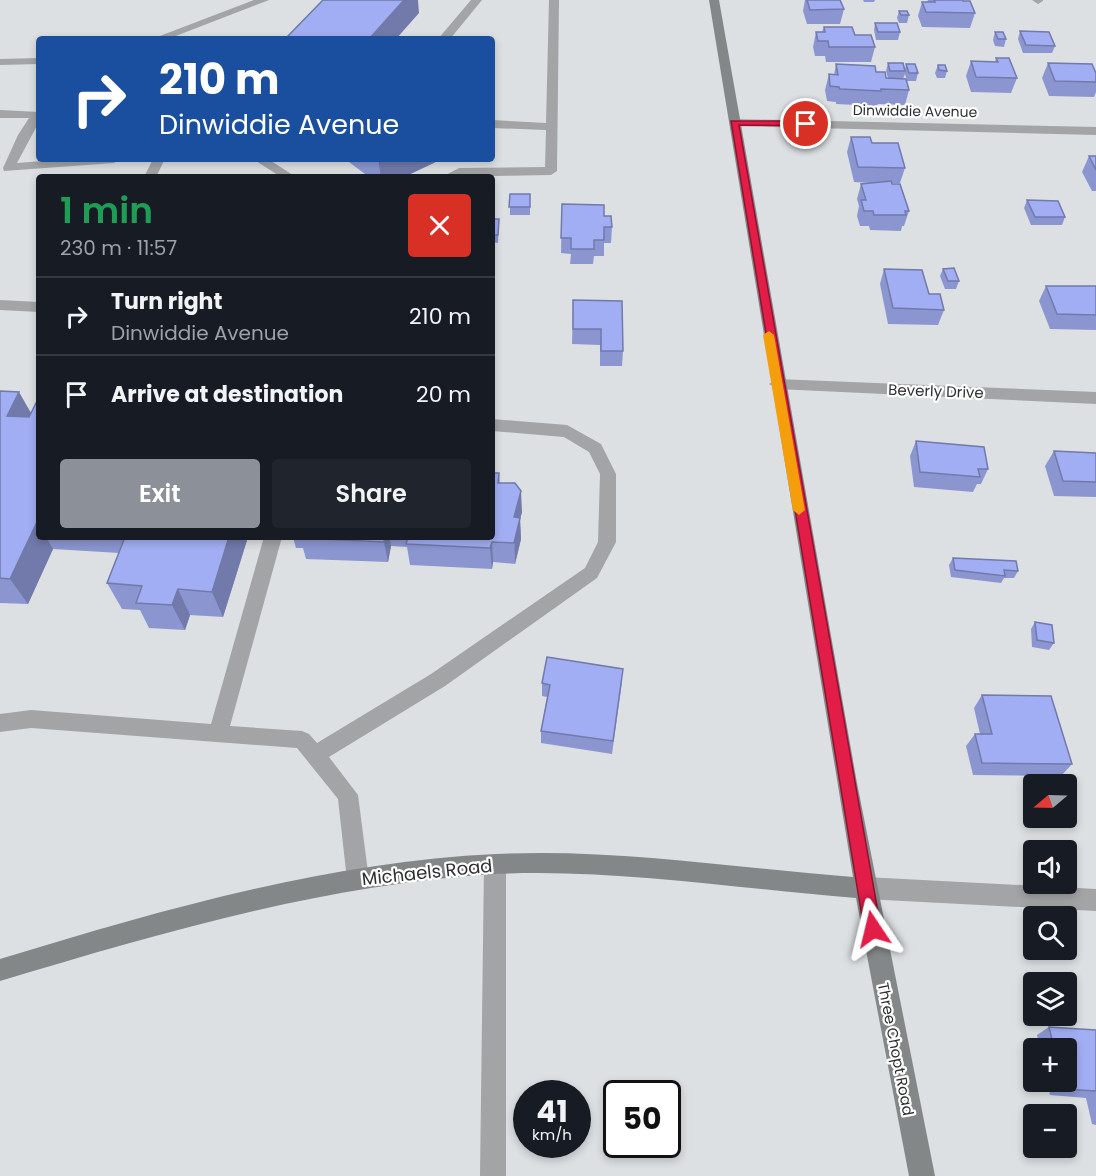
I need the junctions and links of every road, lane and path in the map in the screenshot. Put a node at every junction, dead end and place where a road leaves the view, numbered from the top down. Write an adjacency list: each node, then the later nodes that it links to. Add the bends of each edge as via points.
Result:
1 (264, 0): 5 (street)
2 (477, 0): 6 (street)
3 (554, 0): 14 (street)
4 (714, 0): 12 (main road, Three Chopt Road)
5 (166, 36)
6 (447, 36)
7 (36, 60): 8 (street)
8 (0, 62)
9 (0, 114): 10 (street)
10 (36, 114)
11 (36, 118): 18 (street)
12 (734, 123): 15 (street, Dinwiddie Avenue); 23 (main road, Three Chopt Road)
13 (495, 124): 14 (street)
14 (552, 127): 20 (street, via 550,171)
15 (1096, 131)
16 (92, 162): 18 (street)
17 (265, 162): 19 (street)
18 (4, 174)
19 (285, 174)
20 (455, 174)
21 (0, 305): 22 (street)
22 (36, 307)
23 (777, 384): 24 (street, Beverly Drive); 32 (main road, Three Chopt Road)
24 (1096, 398)
25 (495, 425): 29 (street, via 567,431 595,448 608,474 607,542 591,573 438,680)
26 (272, 540): 28 (street)
27 (0, 723): 28 (street, via 32,718)
28 (218, 735): 29 (street, via 302,740)
29 (314, 755): 31 (street, via 348,795)
30 (495, 864): 31 (main road, Michaels Road); 32 (main road, Michaels Road, via 642,868); 35 (street)
31 (358, 880): 34 (main road, Michaels Road, via 164,920)
32 (865, 888): 33 (street); 36 (main road, Three Chopt Road)
33 (1096, 900)
34 (0, 970)
35 (493, 1176)
36 (922, 1176)

